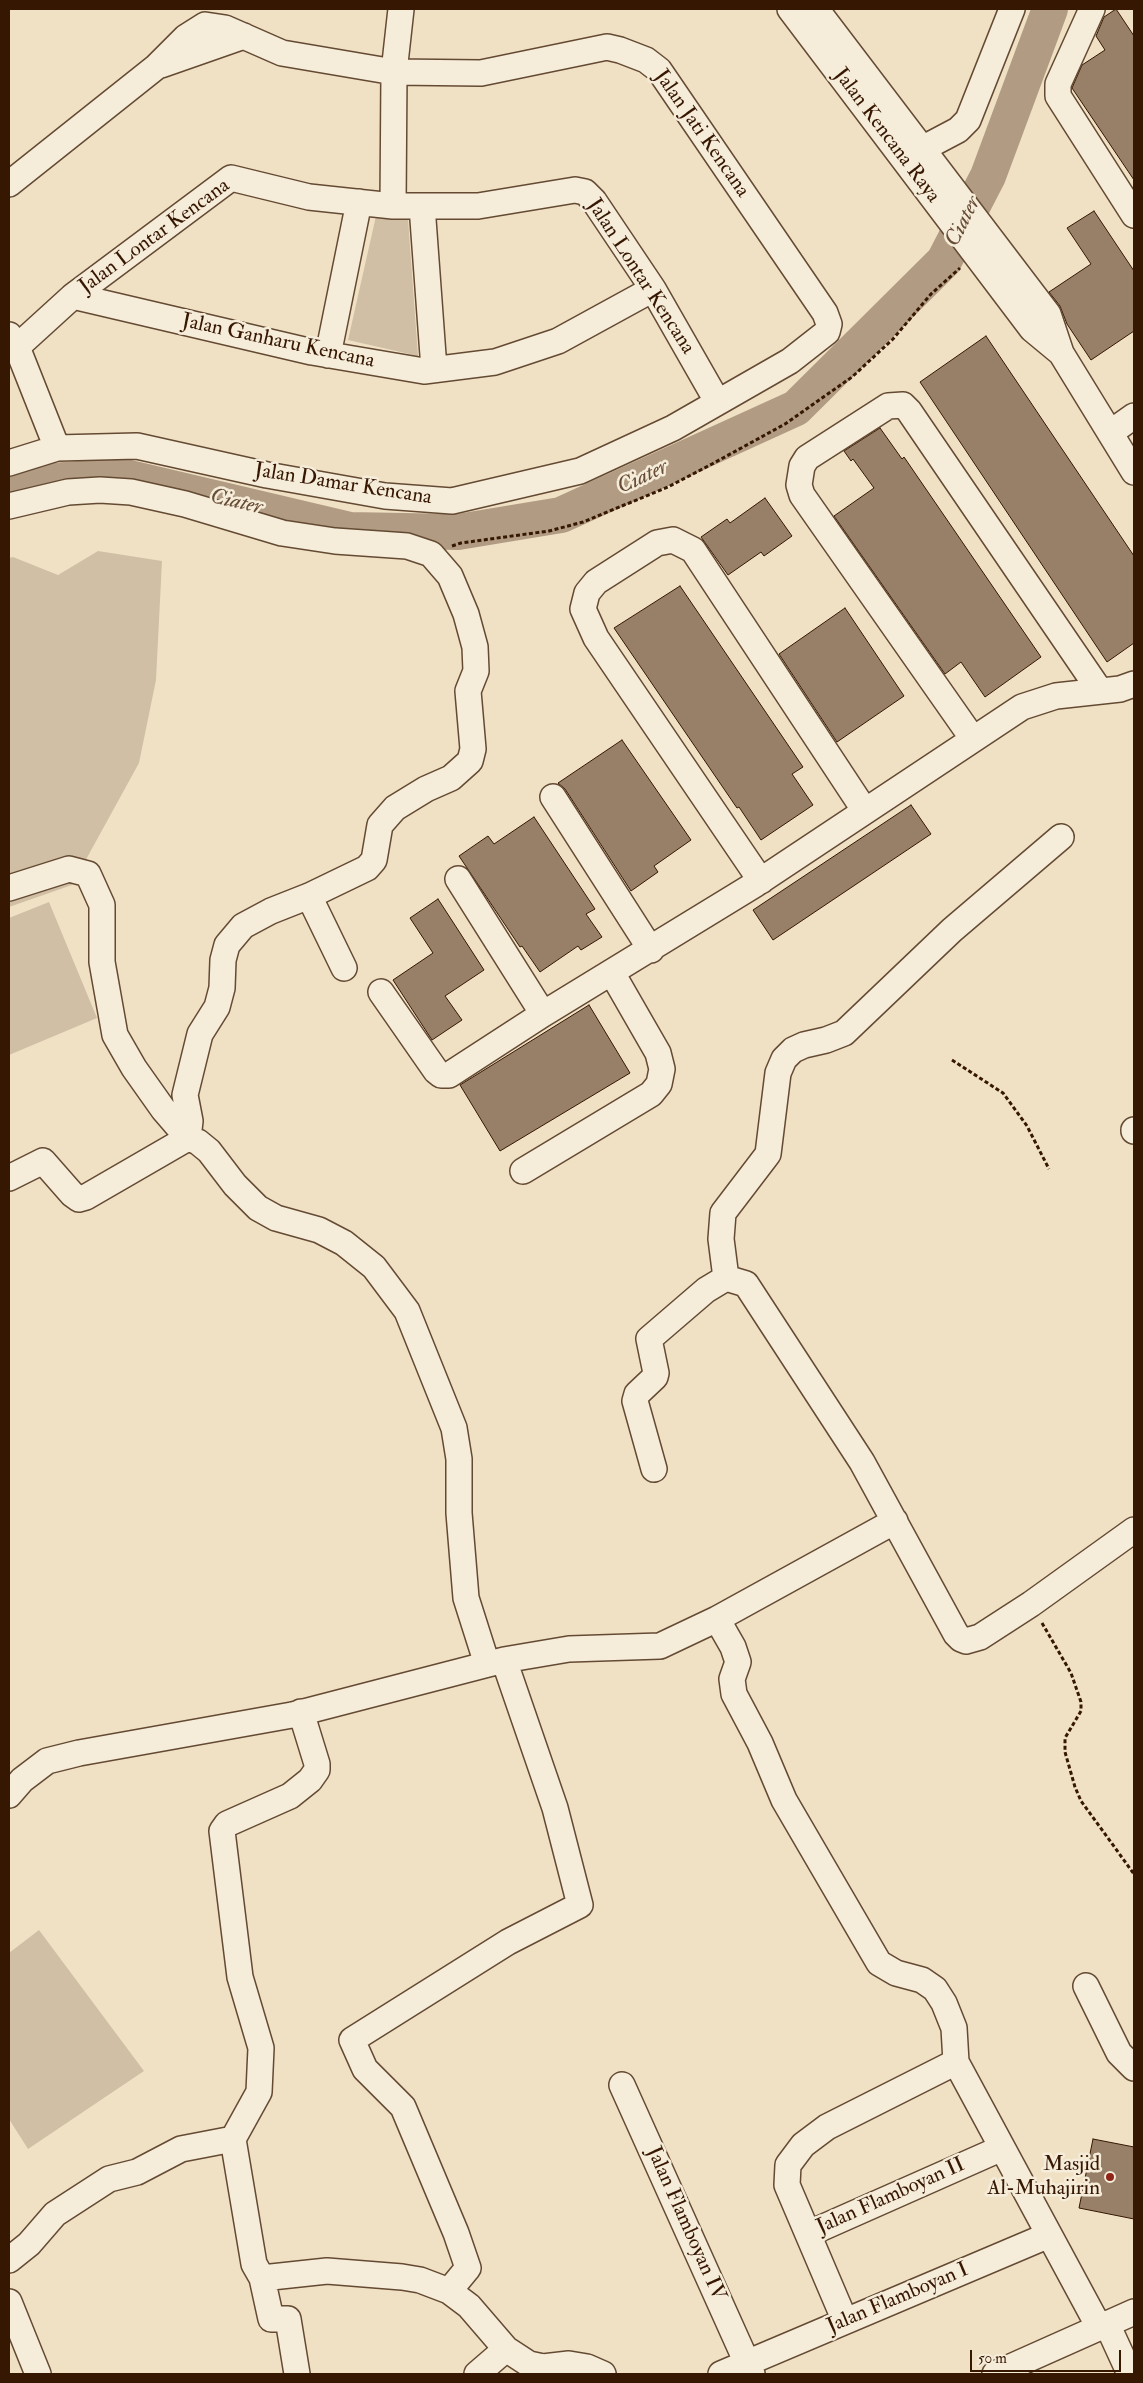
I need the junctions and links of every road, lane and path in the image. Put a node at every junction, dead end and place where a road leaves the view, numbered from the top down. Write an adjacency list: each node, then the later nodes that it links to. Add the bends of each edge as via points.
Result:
1 (400, 9): 6 (street)
2 (790, 9): 7 (street, Jalan Kencana Raya)
3 (816, 9): 7 (street, Jalan Kencana Raya)
4 (1012, 9): 7 (street, via 968,120 958,130)
5 (1092, 9): 12 (street, via 1058,84 1058,96)
6 (394, 72): 8 (street, Jalan Jati Kencana, via 282,53 225,28 205,25 186,37 156,67); 10 (street); 16 (street, Jalan Jati Kencana, via 481,74 606,48 646,60 659,70 814,296 828,318)
7 (914, 156): 13 (street, Jalan Kencana Raya)
8 (9, 184)
9 (359, 202): 10 (street, Jalan Lontar Kencana); 15 (street, Jalan Lontar Kencana, via 309,197 231,178); 18 (street)
10 (393, 206): 11 (street, Jalan Lontar Kencana)
11 (422, 206): 14 (street, Jalan Lontar Kencana, via 478,206 575,190 585,192); 19 (street)
12 (1134, 215)
13 (982, 252): 22 (street, Jalan Kencana Raya, via 1048,314 1061,353); 27 (path, via 947,278 893,339 852,377 785,424 668,487 583,522 549,531 462,543)
14 (653, 289): 19 (street, Jalan Ganharu Kencana, via 558,341 495,362); 20 (street, Jalan Lontar Kencana)
15 (74, 296): 17 (street); 18 (street, Jalan Ganharu Kencana)
16 (829, 328): 20 (street, Jalan Damar Kencana, via 790,362)
17 (13, 341): 23 (street)
18 (328, 355): 19 (street, Jalan Ganharu Kencana, via 424,371)
19 (434, 369)
20 (717, 401): 23 (street, Jalan Damar Kencana, via 673,428 580,471 452,501 385,496 267,476 137,446)
21 (1134, 416): 22 (street)
22 (1110, 433): 25 (street, Jalan Kencana Raya)
23 (56, 448): 24 (street, Jalan Damar Kencana)
24 (9, 463)
25 (1134, 472)
26 (9, 506): 27 (street, via 68,492 131,492 185,504 282,533 407,546)
27 (431, 554): 37 (street, via 450,576 475,647 476,671 468,690 473,749 470,761 450,778 426,788 395,808 380,825 374,860 367,868)
28 (1134, 684): 29 (street, via 1120,690)
29 (1100, 691): 30 (street, via 1056,696 1022,707); 30 (street, via 909,411 903,405 888,406 807,458 802,466 802,495)
30 (973, 739): 32 (street)
31 (553, 797): 38 (street)
32 (865, 812): 35 (street); 35 (street, via 693,550 674,540 657,543 596,582 587,593 583,609 596,638)
33 (1061, 837): 48 (street, via 952,930 844,1034 804,1045 784,1059 778,1072 768,1154 723,1213 721,1239)
34 (458, 879): 42 (street)
35 (761, 881): 38 (street)
36 (9, 888): 44 (street, via 69,869 88,874 102,905 102,962 115,1034 163,1110)
37 (309, 896): 39 (street); 44 (street, via 243,926 227,945 217,1007 200,1034 185,1095 190,1121)
38 (651, 950): 40 (street)
39 (344, 968)
40 (612, 974): 42 (street); 46 (street, via 658,1052 662,1069 659,1084 651,1094)
41 (381, 992): 42 (street, via 441,1075 449,1076)
42 (544, 1014)
43 (952, 1060): 45 (path, via 1003,1093 1027,1126)
44 (188, 1138): 47 (street, via 86,1198 79,1199 72,1194 43,1161); 54 (street, via 209,1151 258,1208 276,1218 319,1230 344,1243 374,1267 407,1311 454,1428 459,1459 459,1513 466,1598)
45 (1049, 1169)
46 (523, 1171)
47 (9, 1178)
48 (726, 1278): 49 (street, via 706,1290 649,1339 656,1373 637,1394 635,1401); 50 (street, via 746,1284 862,1462)
49 (654, 1469)
50 (895, 1521): 52 (street, via 961,1639 980,1637); 53 (street)
51 (1134, 1530): 52 (street)
52 (1031, 1604): 57 (path, via 1071,1673 1081,1702 1081,1711 1065,1738 1075,1787 1081,1801)
53 (717, 1619): 54 (street, via 660,1646 570,1649); 59 (street, via 738,1662 732,1679 734,1694 760,1743 784,1800 879,1963 896,1973 922,1980 935,1989 954,2028)
54 (496, 1662): 55 (street); 68 (street, via 555,1808 580,1905 508,1942 352,2040 365,2069 403,2107 456,2233 468,2268)
55 (301, 1712): 56 (street, via 47,1761); 62 (street, via 317,1770 290,1796 227,1824 222,1831 240,1977 261,2048 259,2092)
56 (9, 1794)
57 (1134, 1874)
58 (1086, 1986): 60 (street, via 1119,2053)
59 (956, 2062): 63 (street); 64 (street, via 827,2127 803,2145 788,2165 787,2185)
60 (1134, 2068)
61 (622, 2085): 74 (street, Jalan Flamboyan IV)
62 (233, 2140): 66 (street, via 180,2149 137,2172 109,2179 55,2214 29,2244); 67 (street, via 254,2264)
63 (1002, 2148): 64 (street, Jalan Flamboyan II); 65 (street)
64 (808, 2234): 71 (street)
65 (1049, 2234): 71 (street, Jalan Flamboyan I); 72 (street)
66 (9, 2260)
67 (262, 2278): 68 (street, via 327,2271 402,2277); 76 (street, via 271,2319 288,2319)
68 (449, 2291): 73 (street, via 469,2306)
69 (9, 2302): 75 (street)
70 (1134, 2312): 72 (street)
71 (845, 2321): 74 (street, Jalan Flamboyan I)
72 (1103, 2325): 80 (street); 81 (street)
73 (506, 2349): 77 (street); 78 (street, via 529,2364 543,2367 569,2364)
74 (750, 2369): 79 (street, Jalan Flamboyan I)
75 (38, 2374)
76 (297, 2374)
77 (477, 2374)
78 (602, 2374)
79 (721, 2374)
80 (995, 2374)
81 (1130, 2374)

